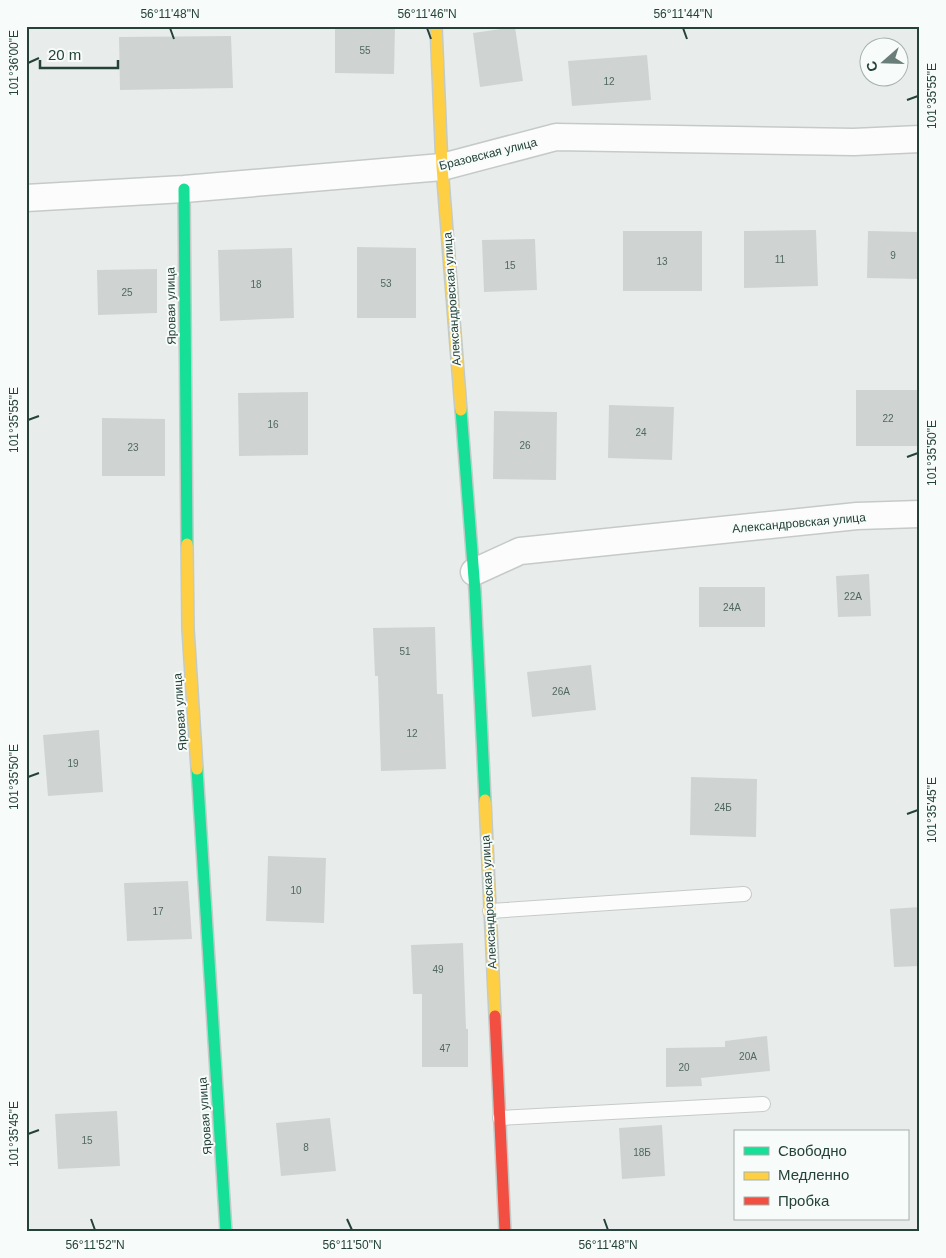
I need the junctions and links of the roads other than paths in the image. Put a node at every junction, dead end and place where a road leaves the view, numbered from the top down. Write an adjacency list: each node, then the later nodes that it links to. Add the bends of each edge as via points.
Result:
1 (436, 26): 3 (street, Александровская улица)
2 (920, 138): 3 (street, Бразовская улица, via 854,142 556,137)
3 (442, 167): 4 (street, Бразовская улица); 7 (street, Александровская улица)
4 (184, 189): 5 (street, Бразовская улица); 12 (street, Яровая улица, via 188,629)
5 (26, 198)
6 (920, 514): 7 (street, Александровская улица, via 857,516 520,551)
7 (474, 572): 9 (street, Александровская улица)
8 (744, 894): 9 (lane)
9 (490, 911): 11 (street, Александровская улица)
10 (763, 1104): 11 (lane)
11 (500, 1118): 13 (street, Александровская улица)
12 (226, 1232)
13 (505, 1232)

